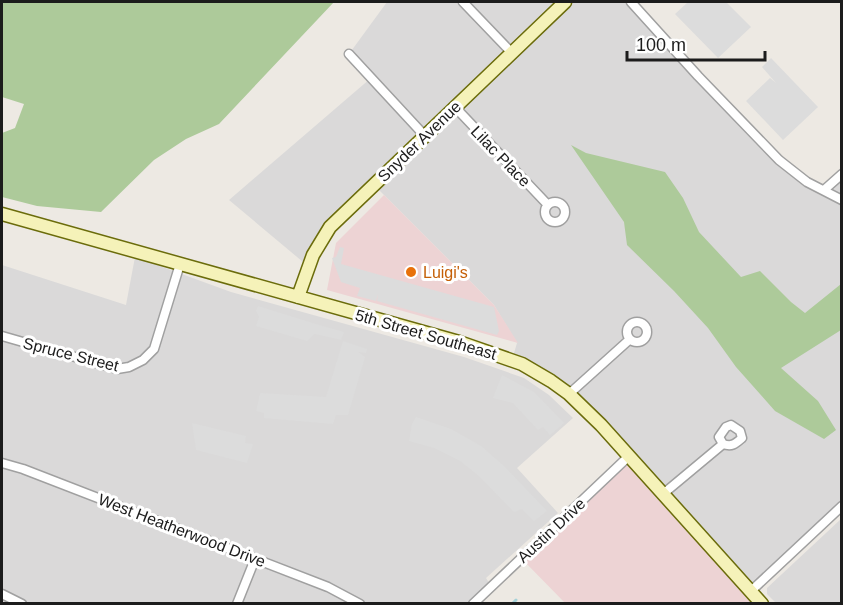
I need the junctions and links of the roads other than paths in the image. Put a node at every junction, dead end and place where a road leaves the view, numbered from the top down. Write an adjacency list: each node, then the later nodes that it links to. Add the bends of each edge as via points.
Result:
1 (464, 2): 4 (street)
2 (565, 2): 4 (main road, Snyder Avenue)
3 (631, 2): 9 (street, via 767,148 792,171)
4 (512, 52): 6 (main road, Snyder Avenue)
5 (349, 54): 7 (street)
6 (454, 106): 7 (main road, Snyder Avenue); 11 (street, Lilac Place)
7 (424, 135): 14 (main road, Snyder Avenue, via 330,227 313,255)
8 (842, 174): 9 (street)
9 (824, 190): 10 (street)
10 (842, 200)
11 (548, 205)
12 (2, 214): 13 (main road, 5th Street Southeast)
13 (180, 264): 14 (main road, 5th Street Southeast); 15 (street, Spruce Street, via 154,349 129,367 117,369)
14 (298, 297): 17 (main road, 5th Street Southeast, via 507,358)
15 (2, 336)
16 (629, 340): 17 (street)
17 (569, 394): 19 (main road, 5th Street Southeast)
18 (723, 444): 21 (street)
19 (629, 456): 21 (main road, 5th Street Southeast); 29 (street, Austin Drive)
20 (2, 463): 23 (street, West Heatherwood Drive)
21 (663, 494): 24 (main road, 5th Street Southeast)
22 (842, 506): 24 (street)
23 (255, 559): 27 (street); 28 (street, West Heatherwood Drive)
24 (751, 591): 30 (main road, 5th Street Southeast)
25 (2, 594): 26 (street)
26 (22, 603)
27 (237, 603)
28 (360, 603)
29 (473, 603)
30 (762, 603)

